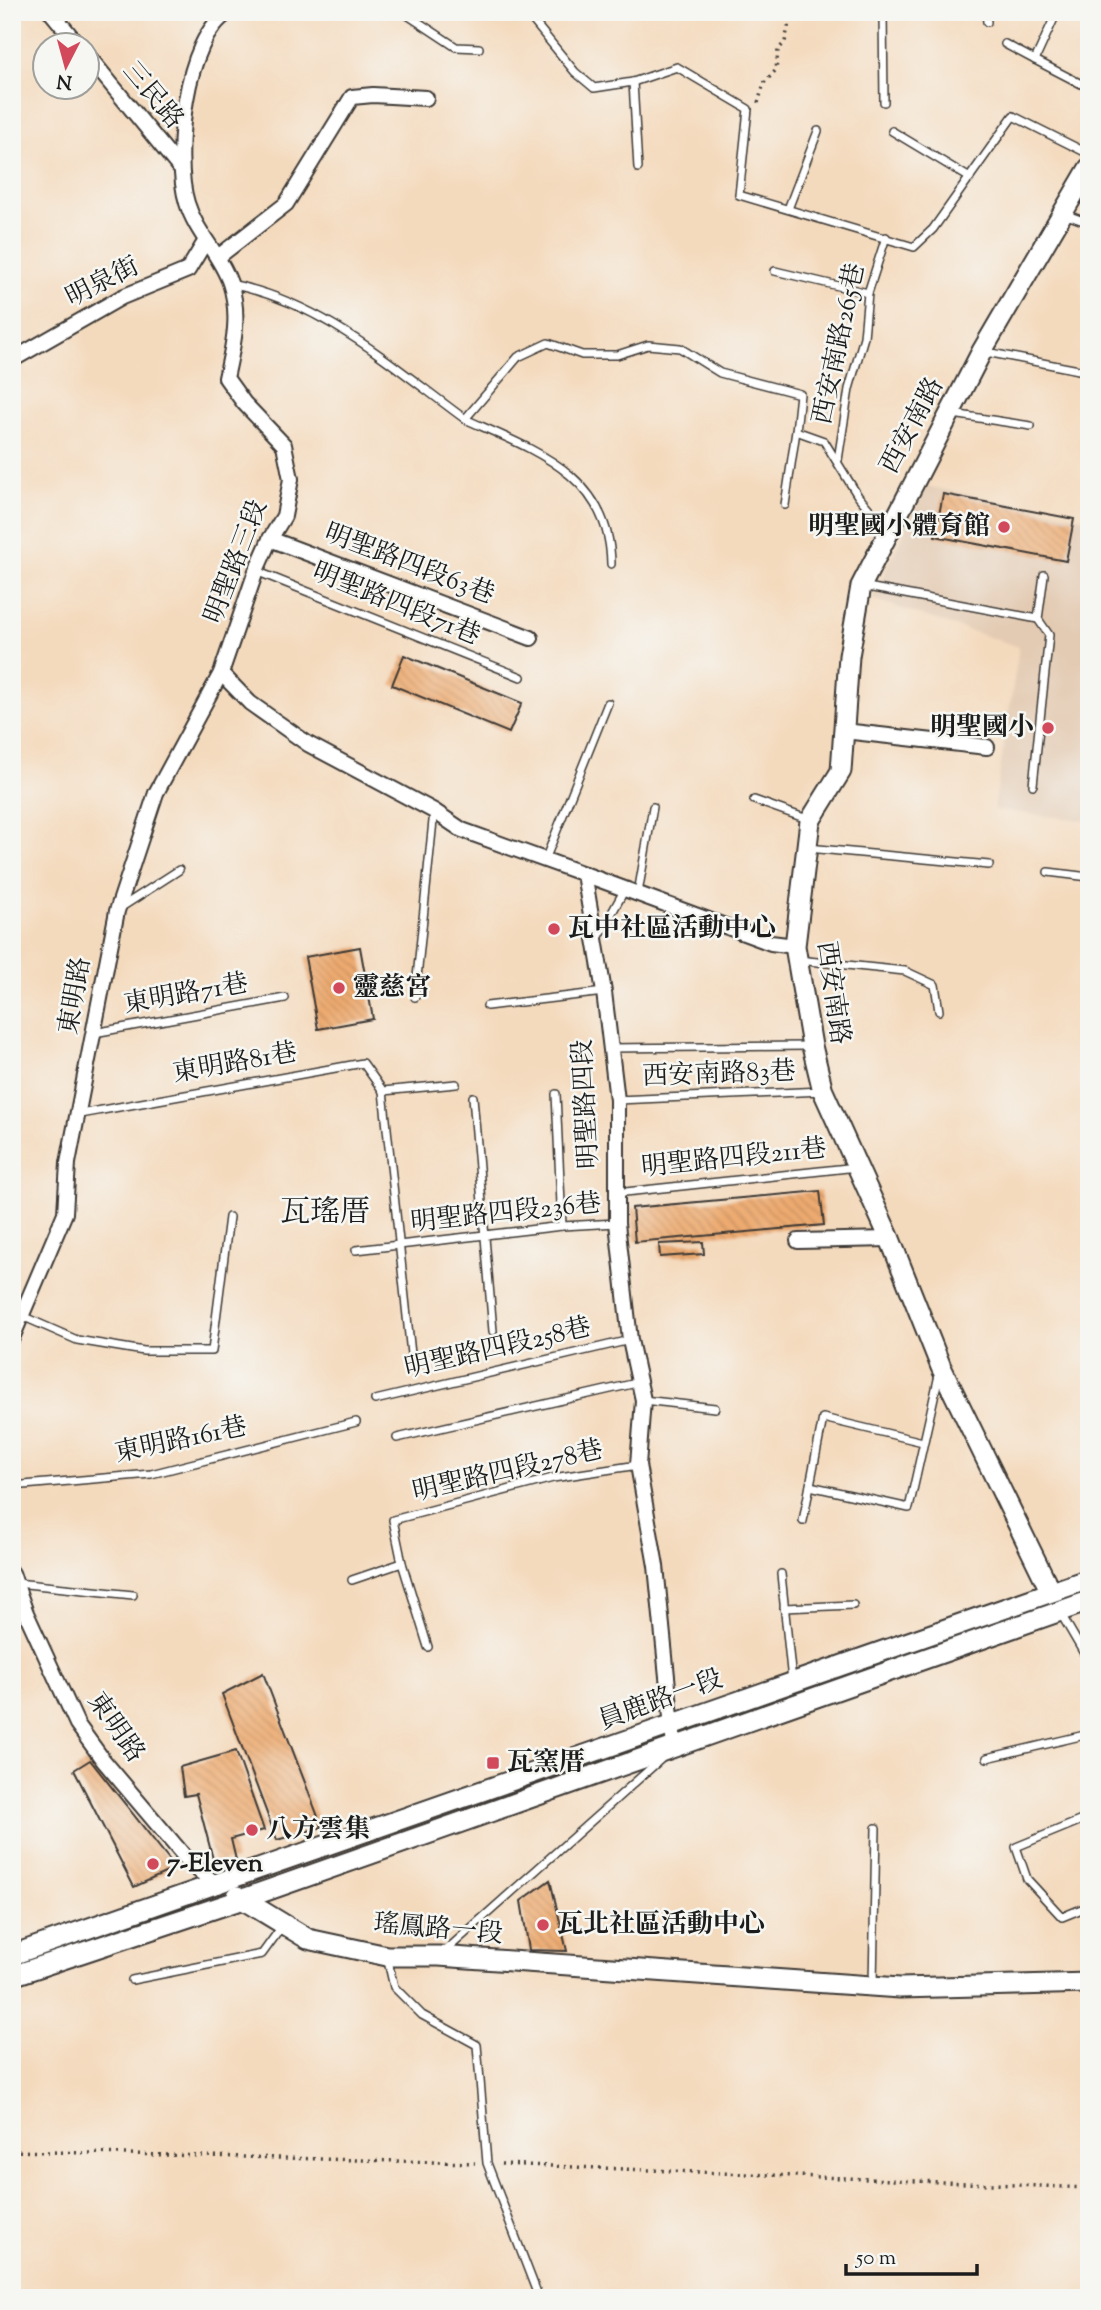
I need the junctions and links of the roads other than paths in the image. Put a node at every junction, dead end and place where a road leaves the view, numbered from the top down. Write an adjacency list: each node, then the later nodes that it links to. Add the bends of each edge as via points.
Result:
1 (51, 12): 9 (street)
2 (229, 12): 21 (street, 明聖路三段, via 202,44 185,110)
3 (403, 12): 11 (lane, via 456,47)
4 (526, 12): 14 (lane, via 594,88)
5 (883, 12): 17 (lane)
6 (986, 12): 8 (lane)
7 (1057, 12): 12 (lane)
8 (987, 22)
9 (67, 32)
10 (1005, 44): 12 (lane)
11 (479, 48)
12 (1035, 60): 15 (lane)
13 (102, 73): 21 (street, 三民路)
14 (634, 82): 22 (lane); 25 (lane, via 677,67 748,109 739,195)
15 (1089, 88)
16 (426, 98): 30 (street, via 352,97 286,204)
17 (884, 102)
18 (818, 131): 25 (lane)
19 (892, 131): 24 (lane)
20 (1089, 154): 24 (lane, via 1013,116)
21 (179, 167): 29 (street, 明聖路三段, via 187,204)
22 (638, 168)
23 (1089, 168): 26 (street, 西安南路)
24 (970, 178): 28 (lane, via 914,247)
25 (788, 209): 28 (lane)
26 (1060, 213): 27 (lane); 34 (street, 西安南路)
27 (1089, 223)
28 (886, 237): 33 (lane, 西安南路265巷)
29 (205, 242): 30 (street, 明聖路三段); 35 (street, 明泉街, via 188,270 122,297)
30 (218, 257): 32 (street, 明聖路三段)
31 (775, 271): 33 (lane)
32 (230, 284): 38 (lane, via 264,290 330,320); 44 (street, 明聖路三段, via 237,325 226,378 284,445 291,479 284,516)
33 (868, 293): 41 (lane, 西安南路265巷, via 864,337 849,388)
34 (982, 351): 36 (lane); 37 (street, 西安南路)
35 (12, 360)
36 (1089, 372)
37 (949, 413): 39 (lane); 43 (street, 西安南路)
38 (465, 419): 40 (lane, via 518,357 548,343 582,355 617,355 648,345 680,348 720,373 800,394); 45 (lane, via 533,449 579,482 606,522)
39 (1031, 426)
40 (796, 431): 41 (lane, via 824,441); 42 (lane)
41 (838, 460): 43 (lane, via 858,496)
42 (785, 505)
43 (888, 530): 48 (street, 西安南路)
44 (270, 538): 46 (street, 明聖路三段); 50 (street, 明聖路四段63巷)
45 (611, 564)
46 (256, 571): 51 (street, 明聖路三段); 52 (lane, 明聖路四段71巷)
47 (1044, 575): 49 (lane)
48 (861, 586): 49 (lane); 54 (street, 西安南路, via 849,656)
49 (1038, 619): 56 (lane, via 1049,635)
50 (531, 638)
51 (221, 673): 59 (street, via 250,703 307,744); 69 (street, 東明路, via 156,793)
52 (521, 677)
53 (608, 703): 62 (lane)
54 (844, 731): 55 (street); 60 (street, 西安南路, via 841,771)
55 (988, 747)
56 (1034, 785)
57 (754, 800): 60 (lane)
58 (653, 807): 68 (lane)
59 (434, 811): 62 (street, via 462,830); 73 (lane)
60 (810, 821): 61 (street, 西安南路)
61 (807, 848): 63 (lane); 71 (street, 西安南路)
62 (545, 860): 66 (street)
63 (989, 865)
64 (179, 870): 69 (lane)
65 (1048, 872): 67 (lane)
66 (584, 874): 68 (street); 70 (street, 明聖路四段)
67 (1089, 877)
68 (632, 891): 70 (lane); 71 (street)
69 (117, 911): 77 (street, 東明路)
70 (596, 942): 72 (street, 明聖路四段)
71 (797, 953): 76 (lane, via 905,971 935,985); 78 (street, 西安南路)
72 (604, 992): 75 (lane); 79 (street, 明聖路四段)
73 (415, 997)
74 (285, 998): 77 (lane, 東明路71巷)
75 (487, 1006)
76 (939, 1011)
77 (94, 1033): 86 (street, 東明路)
78 (812, 1046): 79 (lane); 82 (street, 西安南路)
79 (611, 1048): 85 (street, 明聖路四段)
80 (456, 1084): 81 (lane)
81 (383, 1091): 86 (lane, 東明路81巷, via 363,1063); 95 (lane)
82 (823, 1091): 85 (lane, 西安南路83巷); 87 (street, 西安南路)
83 (556, 1094): 91 (lane)
84 (472, 1097): 92 (lane)
85 (617, 1100): 88 (street, 明聖路四段)
86 (80, 1114): 97 (street, 東明路, via 68,1163 65,1213)
87 (857, 1167): 88 (lane, 明聖路四段211巷); 93 (street, 西安南路)
88 (616, 1193): 90 (street, 明聖路四段)
89 (229, 1217): 97 (lane, via 212,1351 144,1351 77,1339)
90 (617, 1223): 91 (lane, 明聖路四段236巷); 100 (street, 明聖路四段)
91 (562, 1226): 92 (lane, 明聖路四段236巷)
92 (484, 1236): 95 (lane, 明聖路四段236巷); 98 (lane)
93 (890, 1238): 94 (street); 102 (street, 西安南路)
94 (798, 1241)
95 (399, 1247): 96 (lane, 明聖路四段236巷); 101 (lane)
96 (356, 1250)
97 (22, 1317): 99 (street, 東明路)
98 (492, 1331)
99 (12, 1338)
100 (630, 1340): 103 (street, 明聖路四段); 104 (lane, 明聖路四段258巷)
101 (411, 1354)
102 (941, 1367): 109 (lane); 119 (street, 西安南路)
103 (641, 1382): 105 (street, 明聖路四段); 108 (lane)
104 (375, 1400)
105 (643, 1401): 106 (lane); 110 (street, 明聖路四段)
106 (715, 1408)
107 (356, 1422): 111 (lane, 東明路161巷, via 151,1474)
108 (397, 1438)
109 (923, 1442): 112 (lane, via 909,1508); 112 (lane, via 823,1418)
110 (638, 1465): 114 (lane, 明聖路四段278巷, via 553,1478 393,1520); 128 (street, 明聖路四段, via 656,1566)
111 (12, 1486)
112 (810, 1486): 113 (lane)
113 (803, 1521)
114 (402, 1563): 118 (lane); 125 (lane, 明聖路四段278巷)
115 (781, 1574): 123 (lane)
116 (1089, 1579): 119 (street, 員鹿路一段)
117 (13, 1580): 120 (lane); 134 (street, 東明路, via 77,1724 191,1864)
118 (352, 1580)
119 (1051, 1592): 124 (lane); 127 (street, 員鹿路一段)
120 (133, 1595)
121 (1089, 1601): 124 (street, 員鹿路一段)
122 (853, 1605): 123 (lane)
123 (785, 1608): 127 (lane)
124 (1059, 1611): 126 (lane); 130 (street, 員鹿路一段)
125 (428, 1647)
126 (1089, 1662)
127 (792, 1681): 128 (street, 員鹿路一段)
128 (670, 1727): 130 (street, 明聖路四段); 134 (street, 員鹿路一段)
129 (1089, 1734): 131 (lane)
130 (674, 1747): 135 (street, 員鹿路一段); 140 (lane)
131 (987, 1758)
132 (1089, 1817): 136 (lane, via 1016,1847 1027,1879 1062,1917)
133 (876, 1828): 144 (lane)
134 (218, 1886): 135 (street, 瑤鳳路一段); 138 (street, 員鹿路一段)
135 (243, 1899): 137 (street, 瑤鳳路一段); 141 (street, 員鹿路一段)
136 (1089, 1906)
137 (284, 1924): 139 (street, 瑤鳳路一段, via 308,1939); 142 (lane, via 262,1954)
138 (12, 1955)
139 (387, 1956): 140 (street, 瑤鳳路一段); 145 (lane, via 394,1987 422,2015 477,2045 487,2163)
140 (439, 1956): 144 (street, 瑤鳳路一段)
141 (12, 1976)
142 (132, 1980)
143 (1089, 1983): 144 (street, 瑤鳳路一段)
144 (873, 1986)
145 (539, 2298)

